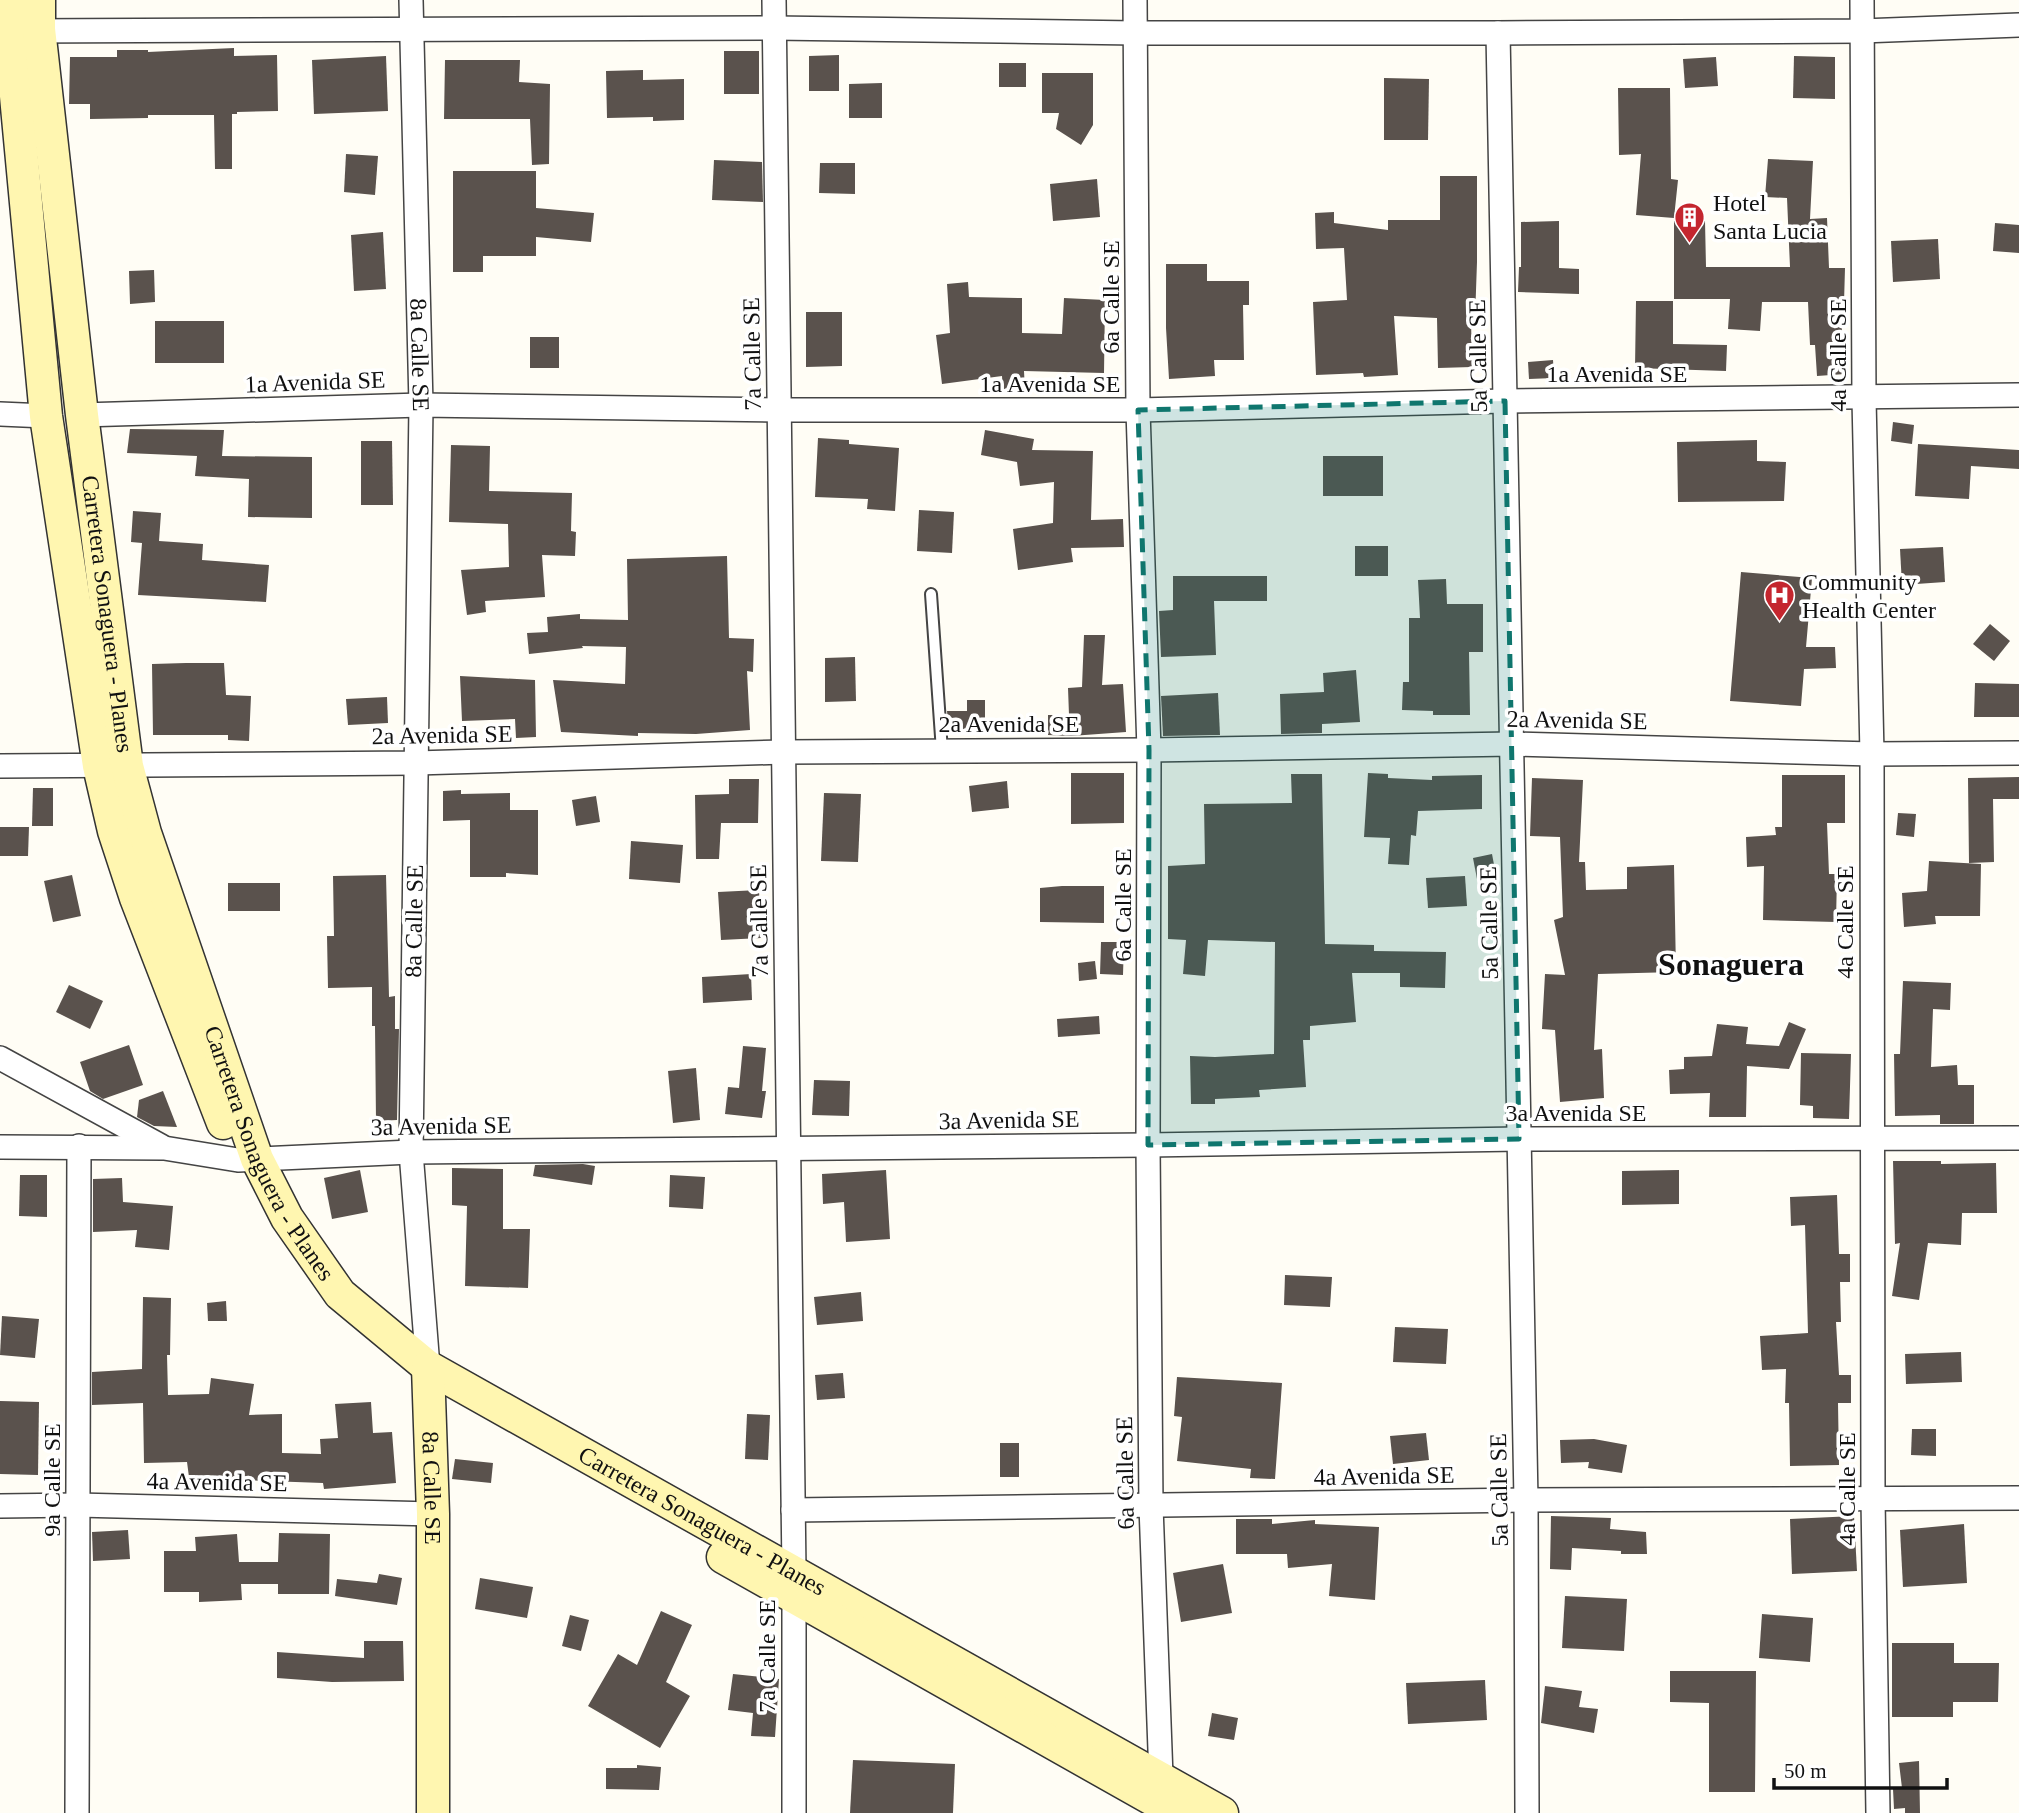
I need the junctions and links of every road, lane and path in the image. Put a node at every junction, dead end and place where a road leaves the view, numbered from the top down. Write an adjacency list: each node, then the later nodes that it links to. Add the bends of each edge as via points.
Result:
1 (10, 0): 6 (main road, Carretera Sonaguera - Planes)
2 (411, 0): 8 (street, 8a Calle SE)
3 (774, 0): 9 (street, 7a Calle SE)
4 (1135, 0): 11 (street, 6a Calle SE)
5 (1862, 0): 10 (street, 4a Calle SE)
6 (22, 24): 8 (street); 20 (main road, Carretera Sonaguera - Planes); 21 (main road, Carretera Sonaguera - Planes)
7 (2019, 25): 10 (street)
8 (412, 29): 9 (street); 16 (street, 8a Calle SE)
9 (774, 29): 11 (street); 17 (street, 7a Calle SE)
10 (1862, 31): 12 (street); 14 (street, 4a Calle SE)
11 (1136, 33): 12 (street); 18 (street, 6a Calle SE)
12 (1498, 33): 15 (street, 5a Calle SE)
13 (2019, 395): 14 (street, 1a Avenida SE)
14 (1864, 399): 15 (street, 1a Avenida SE); 28 (street, 4a Calle SE)
15 (1505, 401): 18 (street, 1a Avenida SE); 23 (street, 5a Calle SE)
16 (421, 405): 17 (street, 1a Avenida SE); 20 (street, 1a Avenida SE); 29 (street, 8a Calle SE)
17 (779, 410): 18 (street, 1a Avenida SE); 26 (street, 7a Calle SE)
18 (1138, 410): 24 (street, 6a Calle SE)
19 (0, 414): 21 (street)
20 (82, 415): 31 (main road, Carretera Sonaguera - Planes)
21 (46, 416): 31 (main road, Carretera Sonaguera - Planes)
22 (931, 594): 25 (lane)
23 (1512, 744): 24 (street, 2a Avenida SE); 28 (street, 2a Avenida SE); 34 (street, 5a Calle SE)
24 (1149, 750): 25 (street, 2a Avenida SE); 36 (street, 6a Calle SE)
25 (942, 751): 26 (street, 2a Avenida SE)
26 (783, 752): 29 (street, 2a Avenida SE); 40 (street, 7a Calle SE)
27 (2019, 753): 28 (street, 2a Avenida SE)
28 (1872, 754): 35 (street, 4a Calle SE)
29 (416, 763): 31 (street, 2a Avenida SE); 41 (street, 8a Calle SE)
30 (0, 765): 31 (street, 2a Avenida SE)
31 (113, 766): 42 (main road, Carretera Sonaguera - Planes, via 114,831 136,898)
32 (0, 1058): 39 (street)
33 (2019, 1138): 35 (street, 3a Avenida SE)
34 (1519, 1139): 35 (street, 3a Avenida SE); 36 (street, 3a Avenida SE); 46 (street, 5a Calle SE)
35 (1872, 1139): 45 (street, 4a Calle SE)
36 (1148, 1145): 40 (street, 3a Avenida SE); 49 (street, 6a Calle SE)
37 (79, 1146): 38 (street, 3a Avenida SE); 39 (street, 3a Avenida SE); 47 (street, 9a Calle SE)
38 (0, 1147)
39 (164, 1148): 42 (street, 3a Avenida SE)
40 (788, 1149): 41 (street, 3a Avenida SE); 50 (street, 7a Calle SE)
41 (411, 1152): 42 (street, 3a Avenida SE); 43 (street, 8a Calle SE)
42 (248, 1159): 43 (main road, Carretera Sonaguera - Planes, via 272,1227 327,1306)
43 (428, 1377): 51 (main road, 8a Calle SE); 52 (main road, Carretera Sonaguera - Planes)
44 (2019, 1498): 45 (street, 4a Avenida SE)
45 (1873, 1499): 46 (street, 4a Avenida SE); 59 (street, 4a Calle SE)
46 (1526, 1500): 49 (street, 4a Avenida SE); 58 (street, 5a Calle SE)
47 (78, 1505): 48 (street, 4a Avenida SE); 51 (street, 4a Avenida SE); 54 (street, 9a Calle SE)
48 (0, 1506)
49 (1152, 1506): 50 (street, 4a Avenida SE); 53 (street, 6a Calle SE)
50 (793, 1510): 52 (street, 7a Calle SE)
51 (433, 1514): 55 (main road, 8a Calle SE)
52 (793, 1585): 53 (main road, Carretera Sonaguera - Planes); 56 (street, 7a Calle SE)
53 (1163, 1801): 57 (main road, Carretera Sonaguera - Planes)
54 (77, 1813)
55 (433, 1813)
56 (794, 1813)
57 (1222, 1813)
58 (1527, 1813)
59 (1878, 1813)

